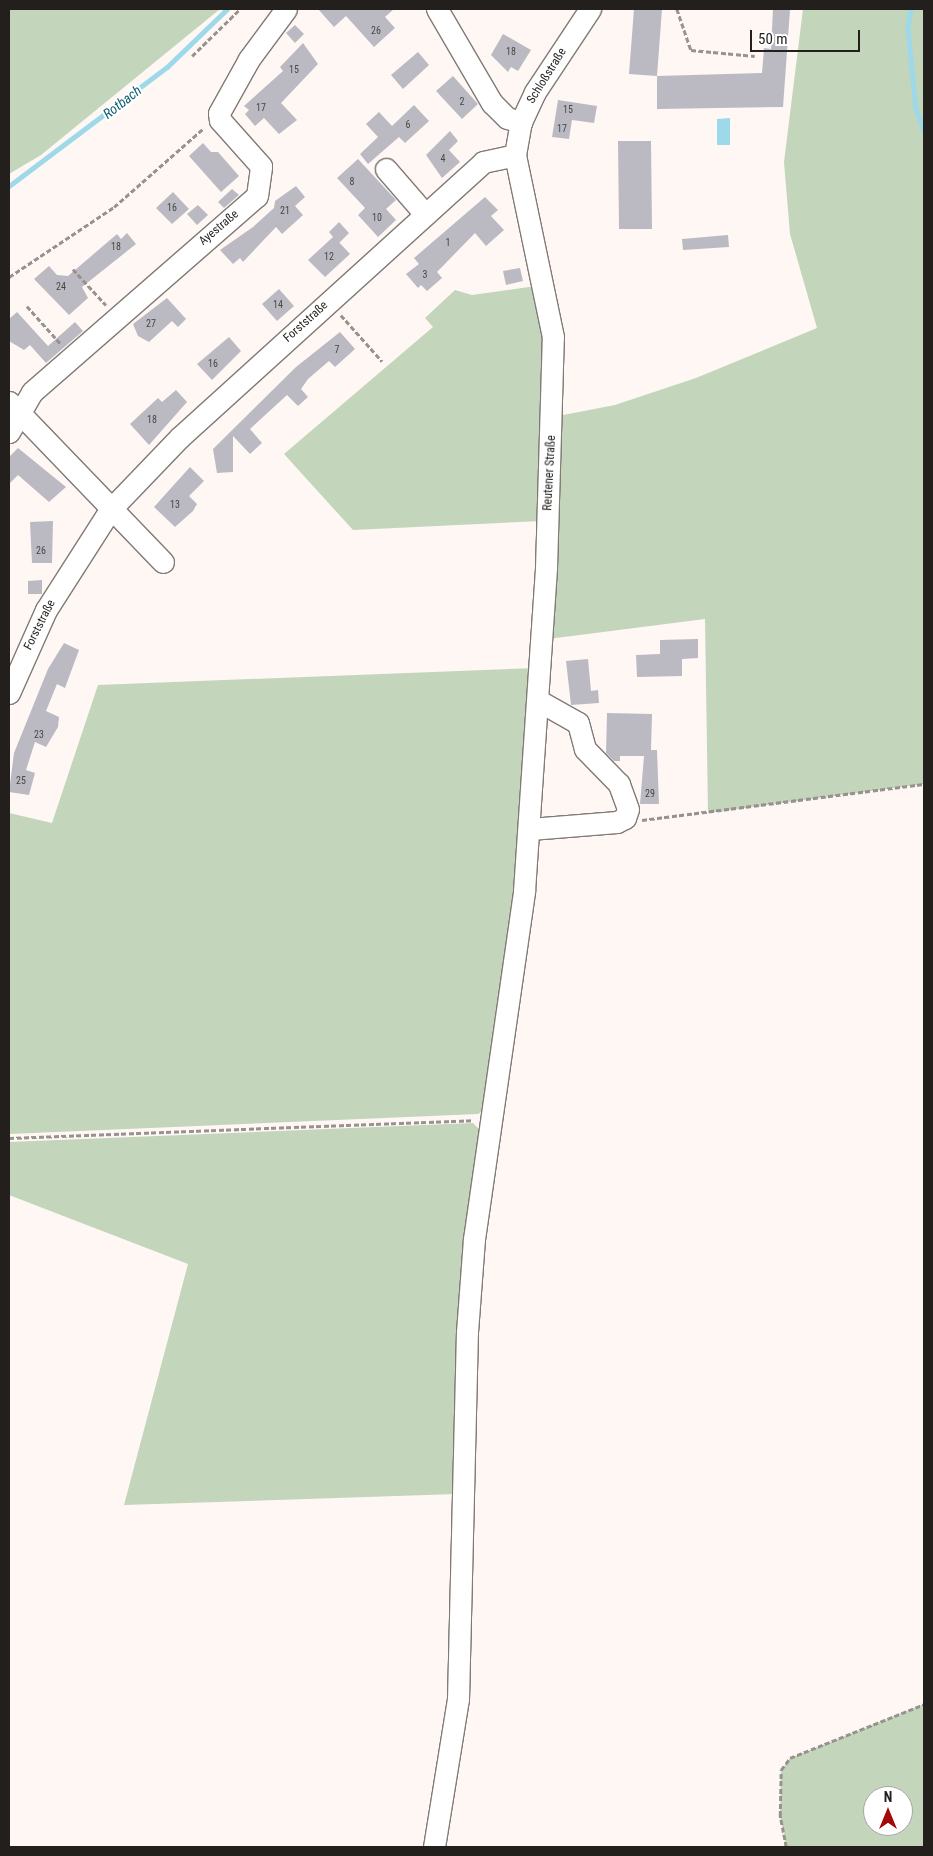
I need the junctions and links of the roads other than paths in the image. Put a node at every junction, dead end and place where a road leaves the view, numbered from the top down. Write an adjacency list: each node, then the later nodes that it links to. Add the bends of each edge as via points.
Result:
1 (286, 9): 8 (street, Ayestraße, via 220,105 220,120 261,166 257,196 71,356 32,392)
2 (436, 9): 4 (street, via 492,103 507,118)
3 (590, 9): 4 (street, Schloßstraße, via 535,92)
4 (521, 122): 5 (street, Reutener Straße)
5 (515, 155): 7 (street, Forststraße, via 484,162); 12 (street, Reutener Straße, via 553,337)
6 (386, 169): 7 (street)
7 (426, 214): 9 (street, Forststraße, via 179,438)
8 (12, 416): 9 (street)
9 (110, 510): 10 (street); 11 (street, Forststraße, via 46,610)
10 (163, 562)
11 (9, 693)
12 (538, 702): 13 (street, Reutener Straße); 13 (street, via 578,723 585,749 627,798 625,818 605,824)
13 (530, 829): 14 (street, Reutener Straße, via 467,1332 458,1699)
14 (434, 1847)

